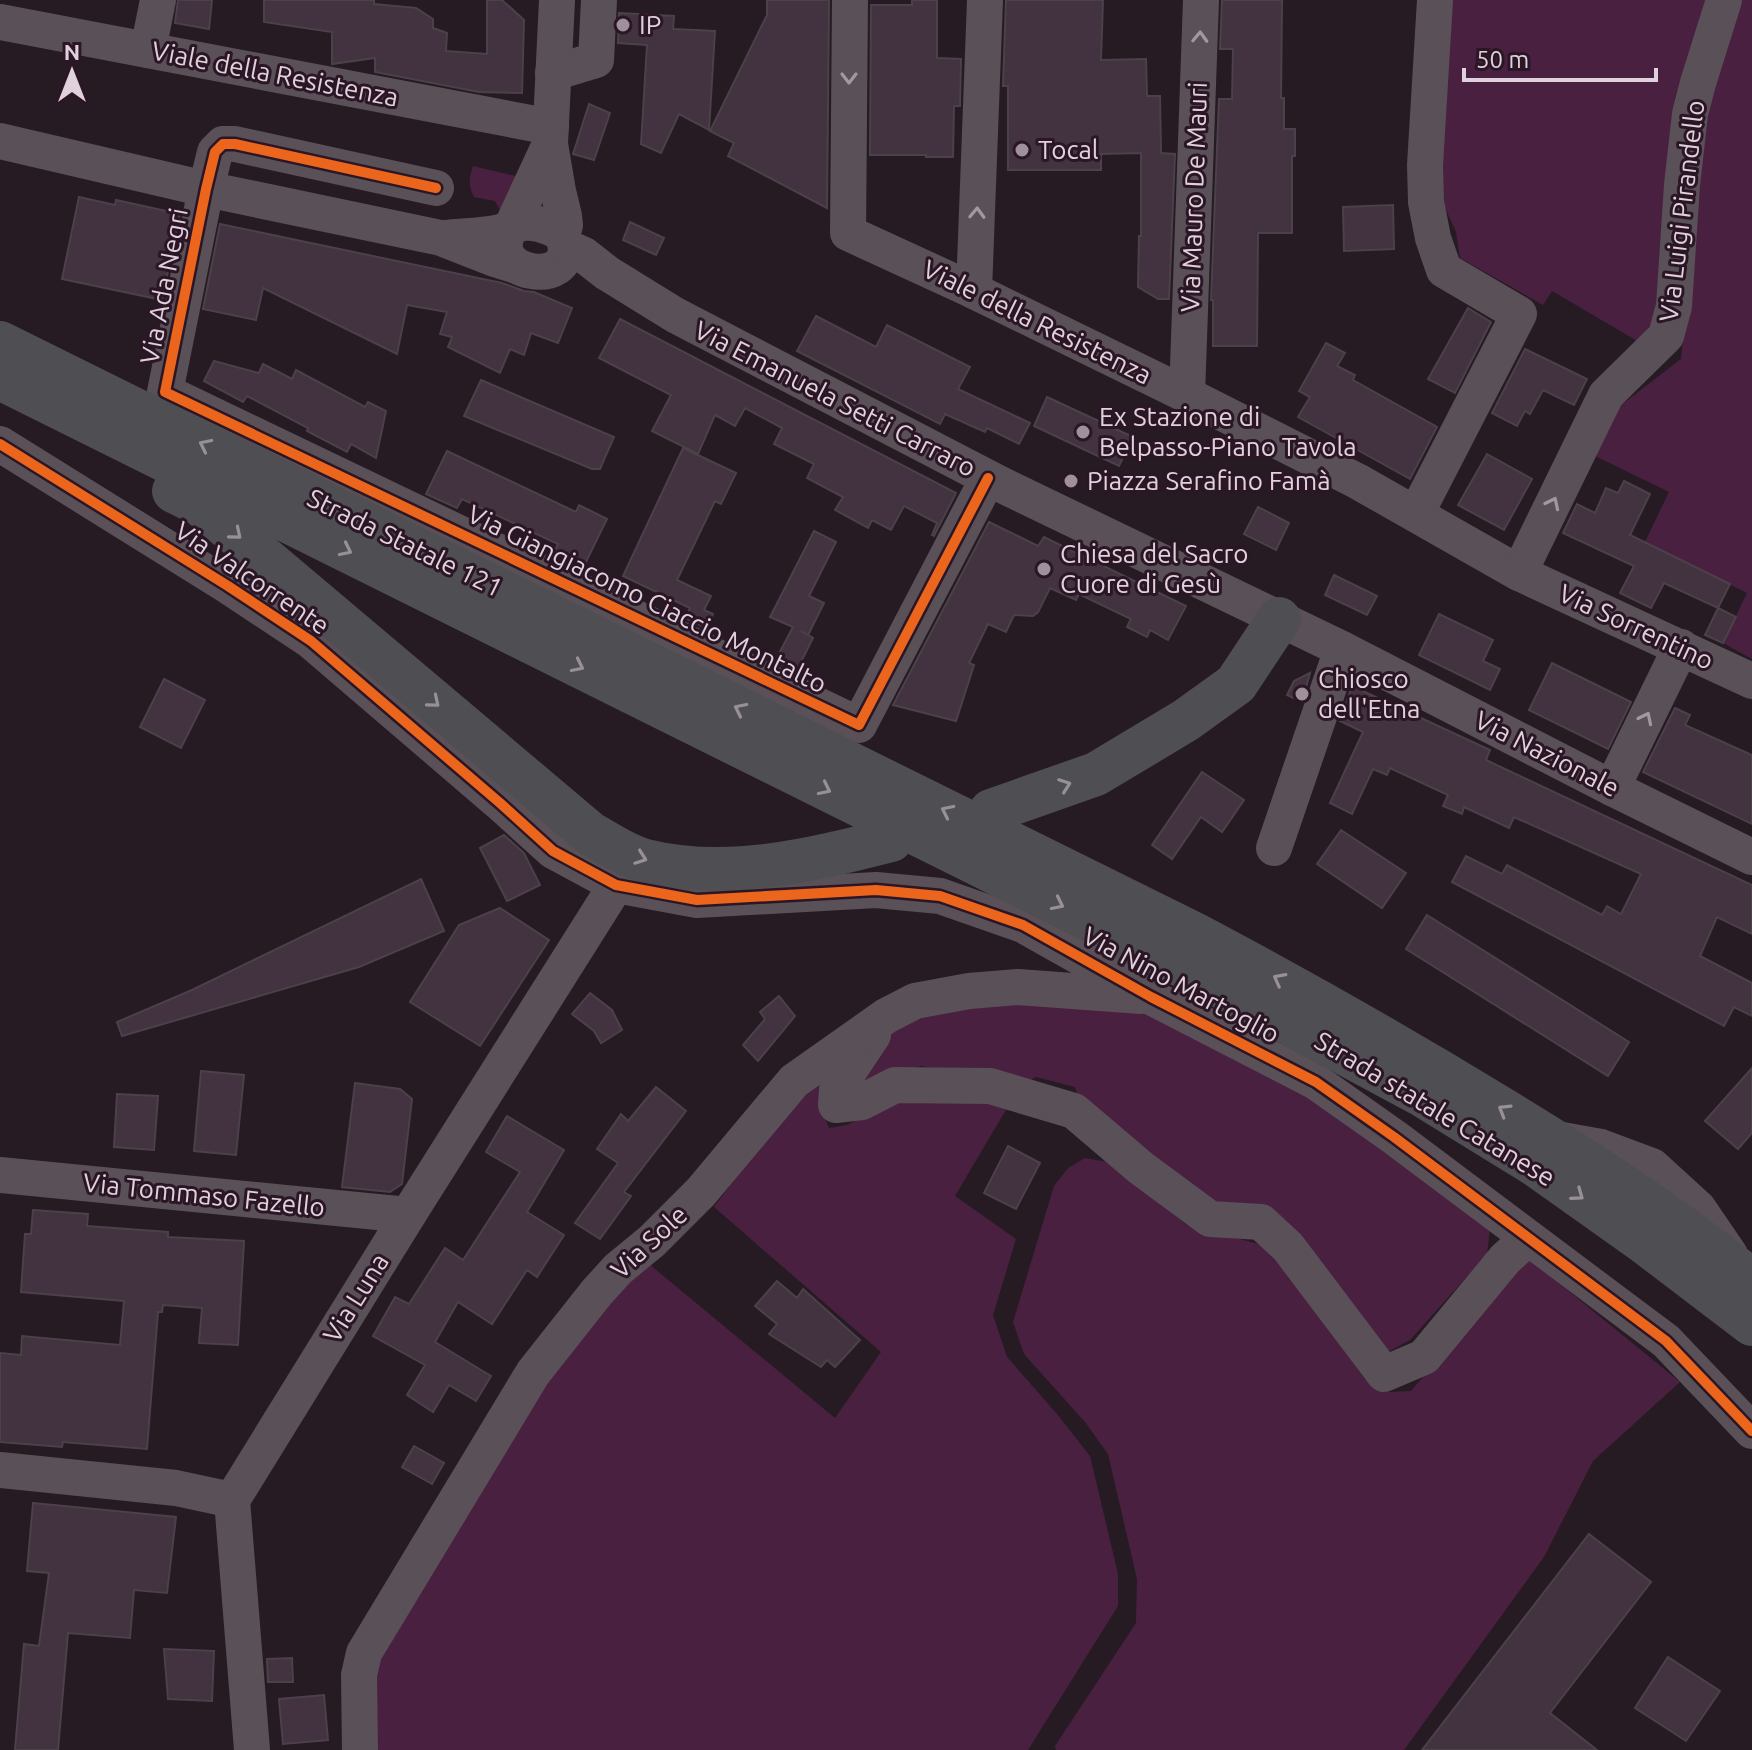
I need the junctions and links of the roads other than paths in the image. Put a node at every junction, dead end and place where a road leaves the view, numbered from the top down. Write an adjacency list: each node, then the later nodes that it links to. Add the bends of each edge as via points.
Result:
1 (158, 0): 10 (street)
2 (557, 0): 11 (street)
3 (599, 0): 11 (street, via 596,60)
4 (850, 0): 20 (street, Viale della Resistenza, one-way to 20, via 848,233)
5 (985, 0): 20 (street, one-way to 5)
6 (1201, 0): 25 (street, Via Mauro De Mauri, one-way to 6)
7 (1435, 0): 29 (street, via 1425,165 1433,238 1444,270 1519,314)
8 (1724, 0): 30 (street, Via Luigi Pirandello, one-way to 8, via 1606,395 1666,336 1674,306 1690,114)
9 (0, 22): 10 (street, Viale della Resistenza)
10 (148, 50): 12 (street, Viale della Resistenza)
11 (553, 73): 12 (street)
12 (550, 135): 16 (street); 18 (street)
13 (0, 141): 15 (street)
14 (436, 188): 15 (street, Via Ada Negri, via 223,144 215,152)
15 (206, 189): 17 (street); 24 (street, Via Ada Negri)
16 (511, 228): 17 (street); 18 (street, via 528,222 551,228); 19 (street, via 505,252)
17 (441, 238): 19 (street)
18 (564, 241): 19 (street, via 559,265 548,272); 21 (street)
19 (528, 269): 21 (street)
20 (974, 291): 25 (street, Viale della Resistenza)
21 (675, 315): 28 (street, Via Emanuela Setti Carraro)
22 (0, 343): 35 (main road, Strada Statale 121, one-way to 22)
23 (0, 378): 36 (main road, Strada Statale 121, one-way to 36)
24 (165, 392): 28 (street, Via Giangiacomo Ciaccio Montalto, via 859,725)
25 (1187, 395): 29 (street, Viale della Resistenza)
26 (0, 398): 40 (main road, one-way to 40, via 200,504 591,834 643,861 701,870 757,868)
27 (0, 444): 38 (street, Via Valcorrente, via 311,641)
28 (988, 478): 31 (street, Via Emanuela Setti Carraro)
29 (1416, 514): 30 (street, Viale della Resistenza)
30 (1519, 573): 32 (street, Via Sorrentino)
31 (1279, 619): 33 (street, Via Emanuela Setti Carraro); 39 (main road, one-way to 31, via 1096,774 1186,720 1236,684)
32 (1681, 647): 34 (street, Via Sorrentino); 37 (street, one-way to 32)
33 (1342, 649): 37 (street, Via Nazionale); 41 (street)
34 (1752, 681)
35 (810, 743): 49 (main road, Strada statale Catanese, one-way to 35, via 1660,1210 1550,1138 1353,1020 1222,948)
36 (756, 754): 50 (main road, Strada statale Catanese, one-way to 50, via 1183,966 1424,1096 1536,1165)
37 (1612, 788): 42 (street, Via Nazionale)
38 (500, 803): 43 (street, Via Nino Martoglio, via 553,851)
39 (991, 811)
40 (891, 840)
41 (1274, 848)
42 (1752, 857)
43 (616, 885): 44 (street, Via Nino Martoglio, via 697,900 876,890 940,896 1023,925); 47 (street, Via Luna)
44 (1151, 997): 45 (street, Via Sole, via 1018,987 915,1001); 48 (street, Via Nino Martoglio, via 1316,1082)
45 (886, 1016): 48 (street, via 837,1089 836,1105 862,1102 895,1085 990,1086 1074,1111 1210,1219 1261,1222 1288,1247 1384,1374 1424,1357); 55 (street, Via Sole, via 794,1081 701,1192 597,1292 533,1373 364,1653 359,1675)
46 (0, 1175): 47 (street, Via Tommaso Fazello)
47 (408, 1215): 53 (street, Via Luna)
48 (1528, 1238): 51 (street, Via Nino Martoglio, via 1666,1341)
49 (1747, 1277)
50 (1752, 1324)
51 (1752, 1431)
52 (0, 1470): 53 (street, via 176,1488)
53 (232, 1500): 54 (street)
54 (252, 1750)
55 (360, 1750)

